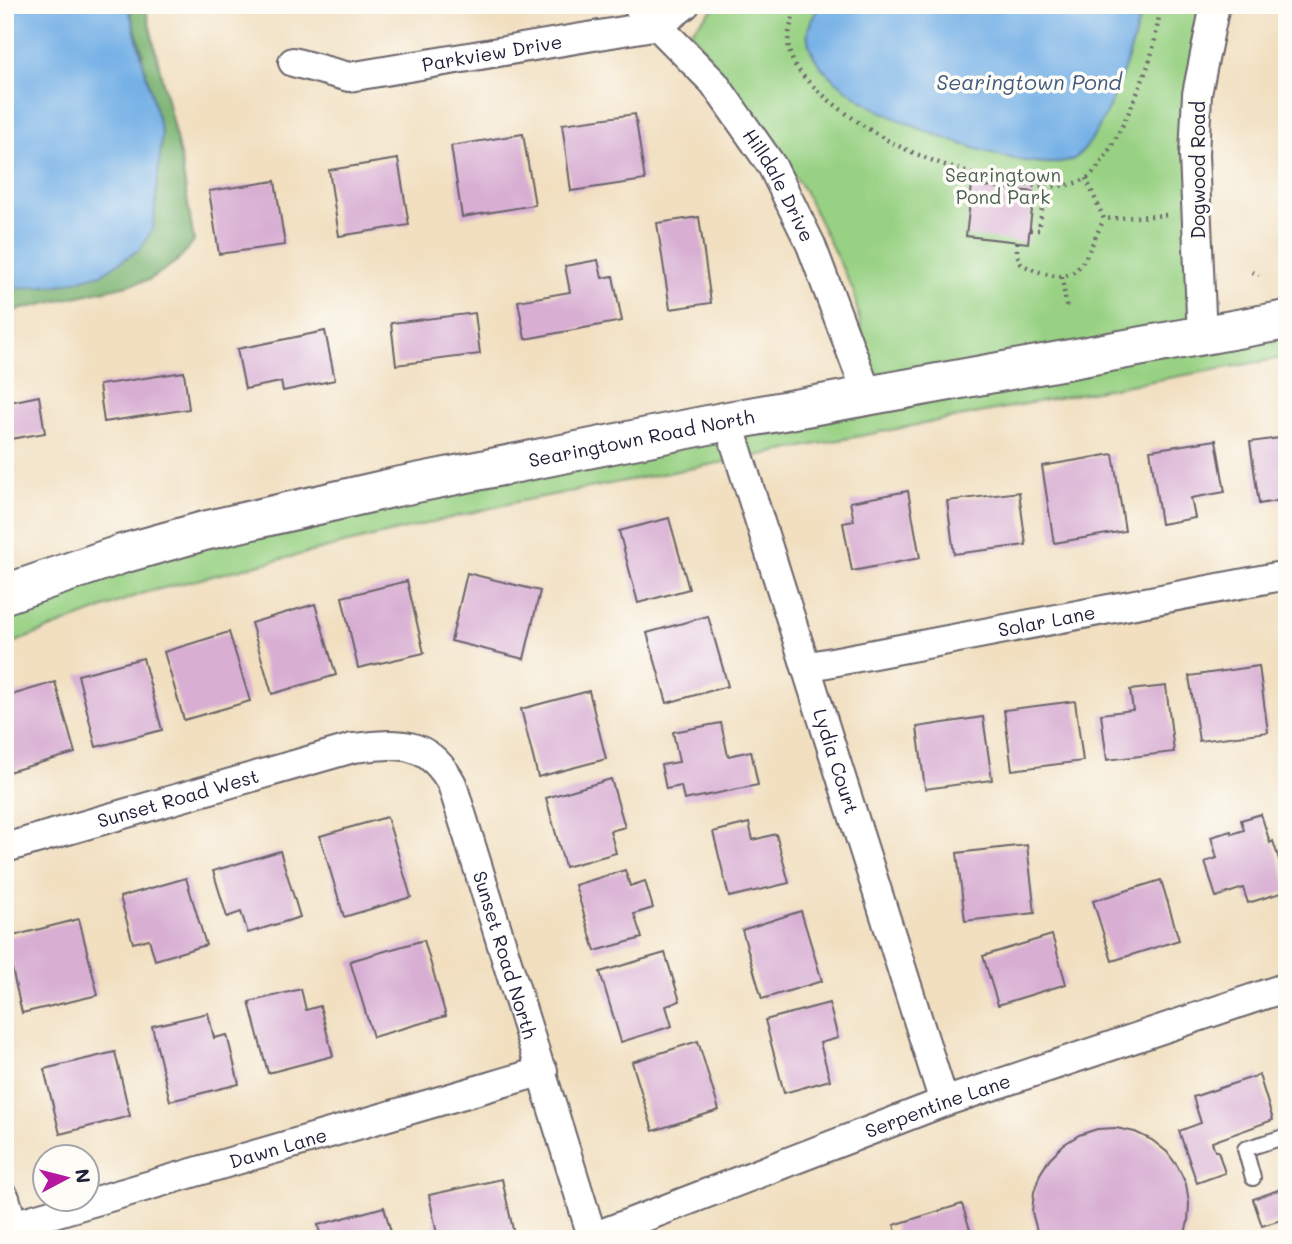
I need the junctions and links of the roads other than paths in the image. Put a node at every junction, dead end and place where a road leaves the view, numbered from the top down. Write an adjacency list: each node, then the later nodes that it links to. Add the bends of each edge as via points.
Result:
1 (638, 5): 4 (street, Hilldale Drive)
2 (685, 5): 4 (street, Parkview Drive)
3 (1215, 5): 7 (street, Dogwood Road, via 1197,94 1194,155)
4 (659, 25): 5 (street, Parkview Drive, via 349,77); 8 (street, Hilldale Drive, via 715,83 772,166 811,245)
5 (293, 62)
6 (1287, 320): 7 (main road, Searingtown Road North)
7 (1202, 337): 8 (main road, Searingtown Road North)
8 (868, 396): 9 (main road, Searingtown Road North)
9 (728, 421): 11 (main road, Searingtown Road North, via 396,487 204,531); 12 (street, Lydia Court)
10 (1287, 575): 12 (street, Solar Lane)
11 (5, 594)
12 (806, 667): 17 (street, Lydia Court)
13 (353, 748): 14 (street, Sunset Road West); 16 (street, Sunset Road North, via 389,744 423,750 443,767)
14 (5, 848)
15 (1287, 987): 17 (street, Serpentine Lane)
16 (542, 1071): 21 (street, Dawn Lane); 22 (street, Sunset Road North)
17 (944, 1102): 22 (street, Serpentine Lane)
18 (1287, 1136): 19 (lane, via 1245,1149)
19 (1253, 1178)
20 (5, 1198): 21 (street)
21 (15, 1232)
22 (593, 1238)

